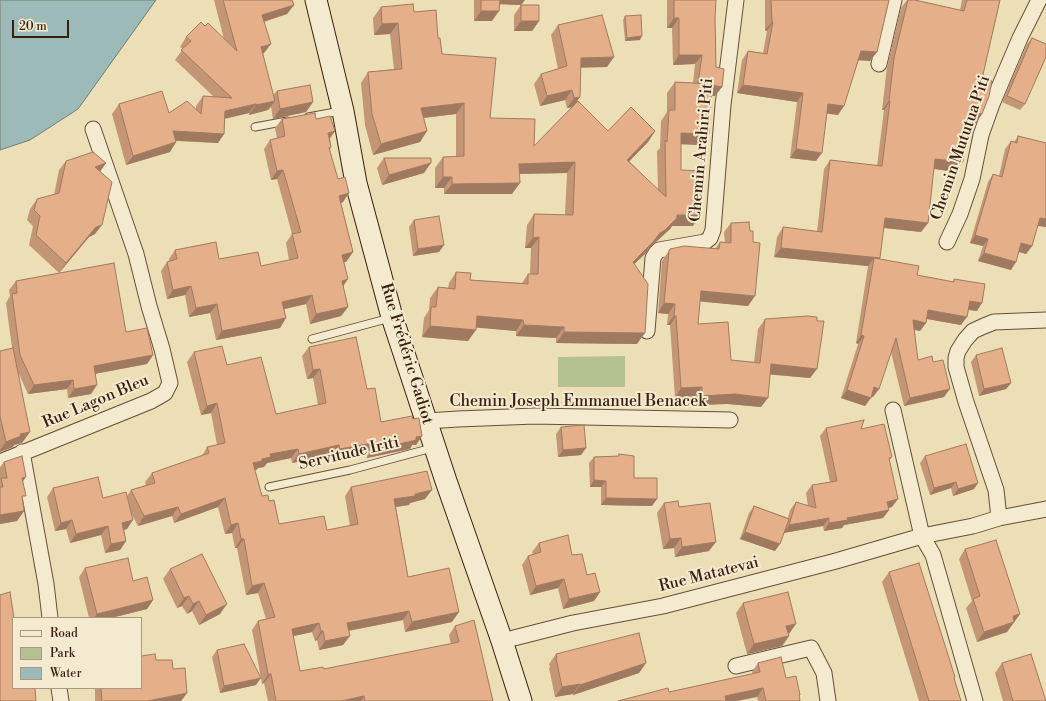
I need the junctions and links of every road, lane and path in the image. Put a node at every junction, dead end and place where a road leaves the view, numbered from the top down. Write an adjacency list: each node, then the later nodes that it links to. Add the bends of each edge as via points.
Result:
1 (316, 0): 6 (street, Rue Frédéric Gadiot)
2 (736, 0): 12 (street, Chemin Arahiri Piti, via 723,105 713,230 705,242 656,252 653,258)
3 (894, 0): 5 (street)
4 (1039, 0): 9 (street, Chemin Mututua Piti, via 992,104 981,135 972,179)
5 (879, 64)
6 (343, 111): 7 (lane); 10 (street, Rue Frédéric Gadiot, via 356,183)
7 (255, 127)
8 (93, 129): 18 (street, Rue Lagon Bleu, via 136,254 170,379 169,387 151,400)
9 (947, 242)
10 (392, 317): 13 (lane); 16 (street, Rue Frédéric Gadiot)
11 (1046, 320): 22 (street, via 994,322 984,326 973,331 965,340 956,358 966,402 996,490)
12 (647, 331)
13 (312, 339)
14 (893, 410): 23 (street)
15 (730, 420): 16 (street, Chemin Joseph Emmanuel Benacek, via 535,416)
16 (427, 421): 17 (street, Rue Frédéric Gadiot)
17 (435, 447): 20 (lane, Servitude Iriti, via 350,470); 25 (street, Rue Frédéric Gadiot)
18 (22, 452): 19 (street, Rue Lagon Bleu); 24 (street)
19 (0, 462)
20 (269, 487)
21 (1046, 509): 22 (street, Rue Matatevai)
22 (999, 518): 23 (street, Rue Matatevai)
23 (922, 536): 25 (street, Rue Matatevai, via 663,606 573,623); 31 (street, via 933,555)
24 (50, 617)
25 (502, 641): 29 (street, Rue Frédéric Gadiot)
26 (736, 666): 30 (street, via 811,648 824,673)
27 (59, 689): 28 (street)
28 (61, 701)
29 (521, 701)
30 (828, 701)
31 (975, 701)

